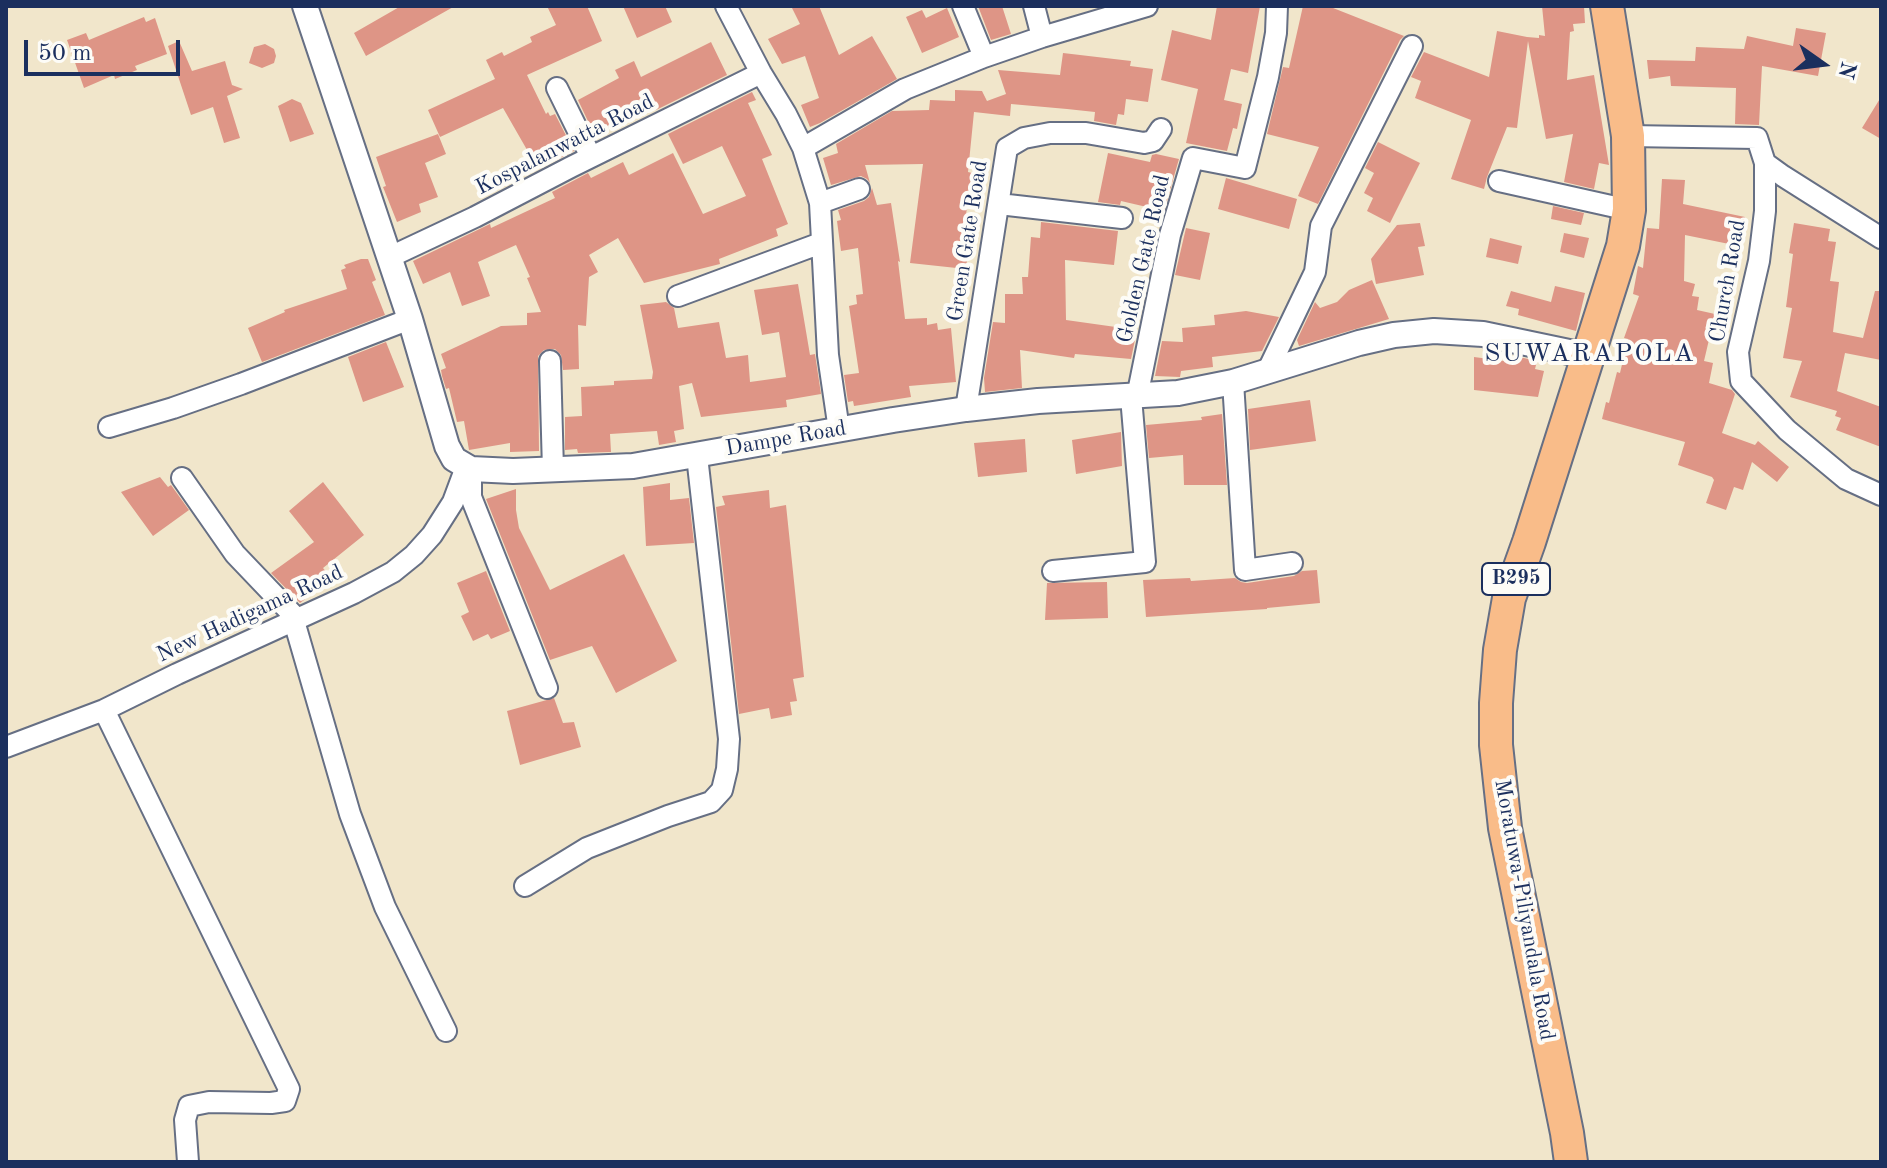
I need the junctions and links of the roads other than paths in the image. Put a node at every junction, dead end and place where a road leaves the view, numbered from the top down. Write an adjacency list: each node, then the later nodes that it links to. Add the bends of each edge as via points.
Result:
1 (305, 6): 26 (street)
2 (726, 6): 11 (street)
3 (963, 6): 10 (street)
4 (1034, 6): 8 (street)
5 (1147, 6): 8 (street)
6 (1277, 6): 33 (street, Golden Gate Road, via 1268,77 1245,168 1193,158)
7 (1607, 6): 14 (main road, Moratuwa-Piliyandala Road / B295)
8 (1042, 37): 10 (street)
9 (1412, 46): 31 (street, via 1321,226 1315,272)
10 (984, 57): 15 (street, via 905,89)
11 (761, 73): 15 (street); 16 (street, Kospalanwatta Road)
12 (557, 88): 16 (street)
13 (1161, 129): 21 (street, Green Gate Road, via 1153,141 1144,143 1086,133 1024,138 1007,148)
14 (1628, 136): 17 (street, via 1757,138); 22 (main road, Moratuwa-Piliyandala Road / B295)
15 (803, 148): 20 (street)
16 (591, 157): 26 (street, Kospalanwatta Road)
17 (1765, 163): 24 (street); 41 (street, Church Road, via 1759,261 1738,352 1741,381 1787,430 1846,479)
18 (1499, 181): 22 (street)
19 (859, 189): 20 (street)
20 (820, 203): 25 (street)
21 (999, 204): 23 (street); 34 (street, Green Gate Road)
22 (1629, 210): 29 (main road, Moratuwa-Piliyandala Road / B295)
23 (1122, 218)
24 (1881, 238)
25 (821, 243): 27 (street); 36 (street)
26 (390, 257): 28 (street)
27 (678, 296)
28 (410, 319): 35 (street, via 241,384); 38 (street, via 447,446)
29 (1588, 356): 31 (street, Dampe Road, via 1483,334 1434,331 1359,343); 51 (main road, Moratuwa-Piliyandala Road / B295, via 1509,598 1496,703 1505,828)
30 (550, 361): 39 (street)
31 (1267, 372): 32 (street, Dampe Road)
32 (1233, 382): 33 (street, Dampe Road); 42 (street, via 1245,570)
33 (1134, 397): 34 (street, Dampe Road); 43 (street, via 1145,562)
34 (966, 409): 36 (street, Dampe Road)
35 (109, 427)
36 (839, 430): 37 (street, Dampe Road)
37 (697, 456): 39 (street, Dampe Road); 48 (street, via 729,739 722,790 711,802 587,848)
38 (468, 468): 39 (street, Dampe Road); 44 (street, New Hadigama Road, via 453,502 414,555 393,572); 45 (street, via 471,497)
39 (553, 470)
40 (182, 478): 44 (street, via 235,554)
41 (1881, 495)
42 (1292, 563)
43 (1053, 571)
44 (295, 620): 46 (street, New Hadigama Road); 49 (street, via 350,814 385,907)
45 (547, 688)
46 (104, 710): 47 (street, New Hadigama Road); 50 (street, via 289,1089 285,1101 189,1106)
47 (6, 747)
48 (525, 886)
49 (446, 1031)
50 (188, 1162)
51 (1571, 1162)

